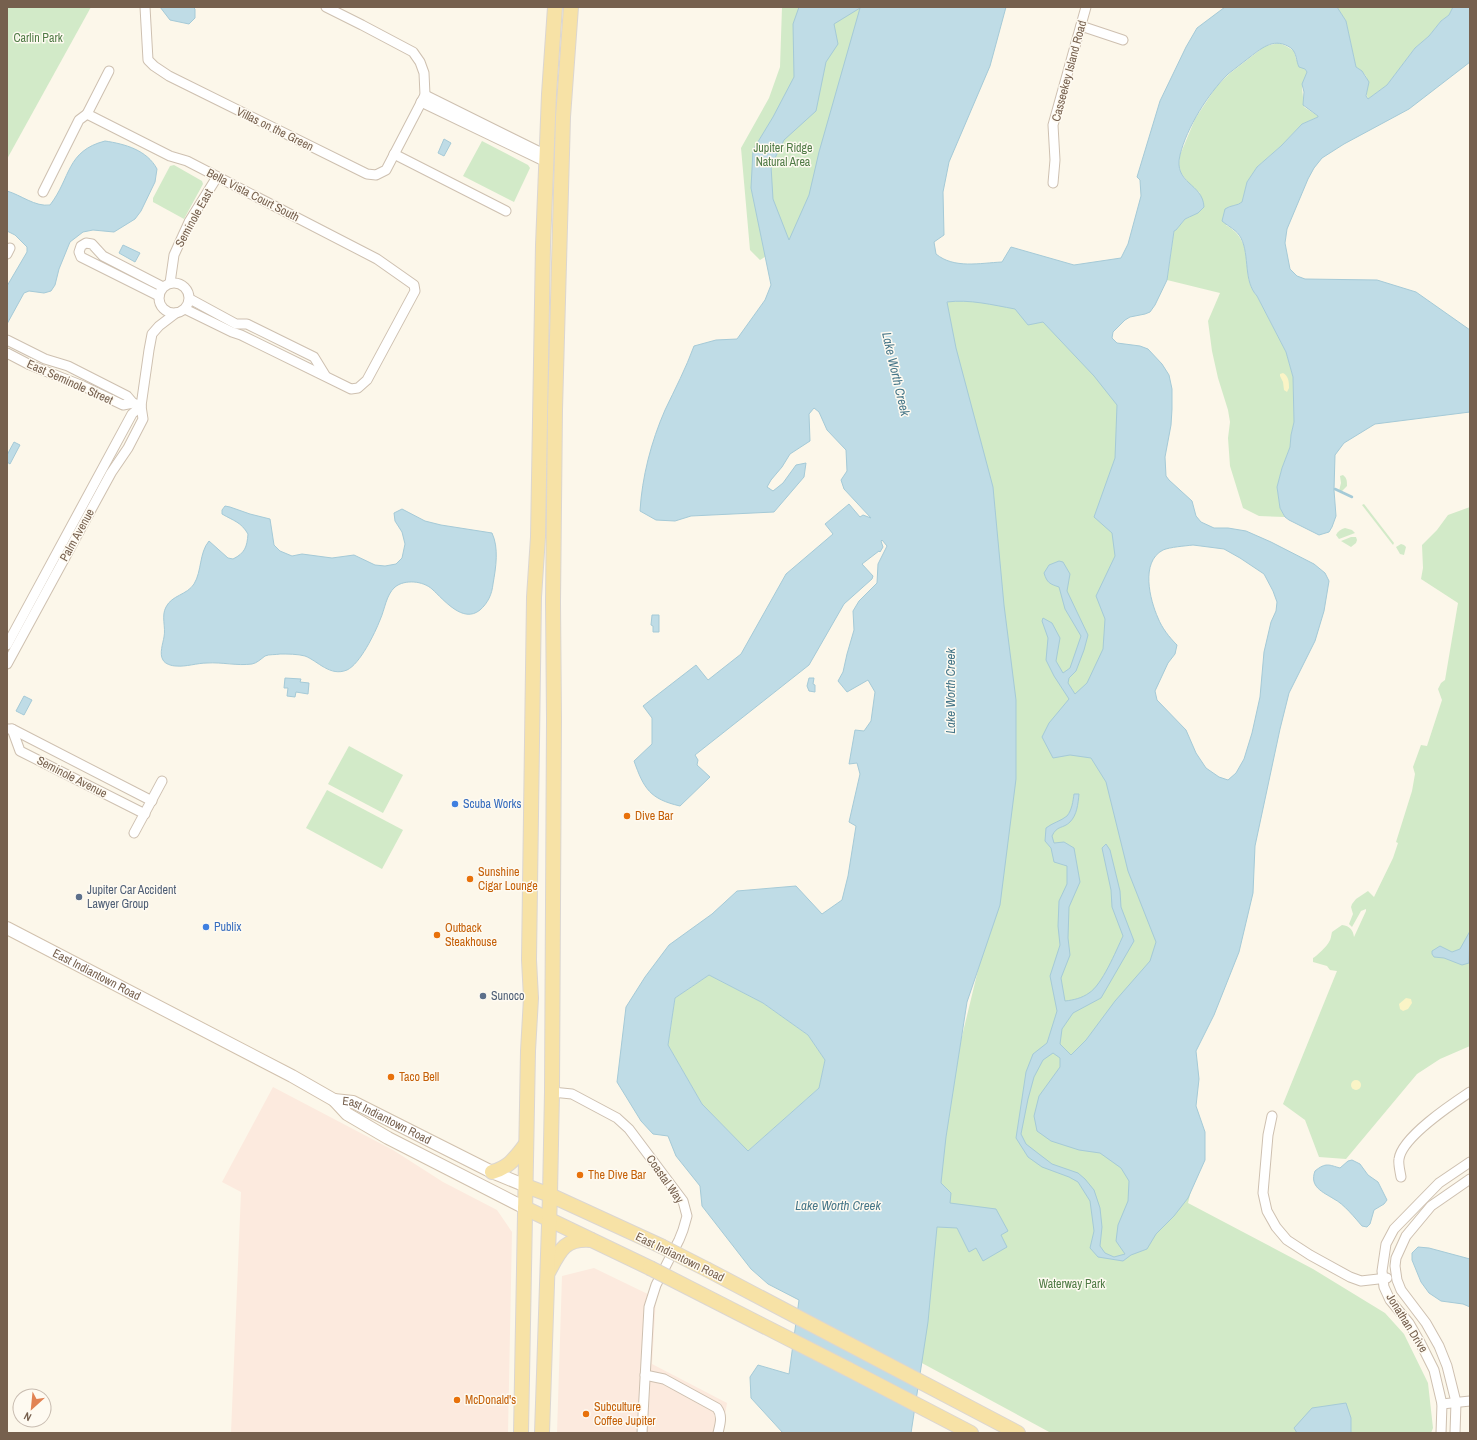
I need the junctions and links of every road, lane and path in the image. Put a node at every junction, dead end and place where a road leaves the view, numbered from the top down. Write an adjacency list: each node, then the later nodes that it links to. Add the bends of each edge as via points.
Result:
1 (145, 7): 12 (street, Villas on the Green, via 148,60 169,76 367,174 376,175 386,170)
2 (326, 7): 10 (street, via 413,52 424,73)
3 (555, 7): 9 (main road)
4 (1086, 7): 6 (street, Casseekey Island Road)
5 (570, 8): 18 (main road)
6 (1080, 26): 7 (street); 15 (street, Casseekey Island Road, via 1054,125)
7 (1124, 40)
8 (110, 71): 11 (street)
9 (549, 94): 13 (main road); 18 (main road, via 557,102 555,206)
10 (423, 99): 12 (street, Villas on the Green); 13 (street)
11 (87, 114): 14 (street, Bella Vista Court South); 16 (street, via 79,120)
12 (394, 154): 17 (street)
13 (546, 158): 29 (main road)
14 (217, 177): 21 (street, Seminole East, via 189,222 174,255); 32 (street, Bella Vista Court South, via 377,259 414,285 415,291 367,380 358,388 351,389)
15 (1053, 183)
16 (43, 192)
17 (506, 211)
18 (560, 222): 34 (main road)
19 (124, 267): 20 (street); 20 (street, via 103,256 92,244 86,243 81,246 81,257); 21 (street)
20 (119, 276): 22 (street)
21 (167, 285): 22 (street); 23 (street, via 175,283 184,286)
22 (159, 299): 25 (street, via 167,312); 26 (street, Palm Avenue)
23 (190, 299): 24 (street); 28 (street, via 236,324 247,324)
24 (185, 309): 25 (street); 30 (street)
25 (176, 314): 26 (street, Palm Avenue)
26 (159, 326): 33 (street, Palm Avenue, via 152,334)
27 (7, 340): 33 (street, via 121,392)
28 (281, 341): 30 (street); 32 (street, via 314,357)
29 (542, 341): 34 (main road, via 548,359 546,398); 35 (main road)
30 (275, 352): 32 (street)
31 (7, 353): 33 (street, East Seminole Street, via 123,405)
32 (325, 375)
33 (137, 404): 37 (street, Palm Avenue); 38 (street, Palm Avenue, via 143,419)
34 (555, 410): 36 (main road)
35 (540, 418): 36 (main road, via 549,428 549,509); 49 (main road, via 534,597 529,946 531,998)
36 (553, 539): 45 (main road)
37 (7, 645)
38 (7, 664)
39 (10, 729): 41 (street, Seminole Avenue); 42 (street, Seminole Avenue, via 20,751)
40 (162, 782): 41 (street)
41 (152, 801): 42 (street)
42 (144, 814): 43 (street)
43 (134, 833)
44 (7, 928): 47 (street, East Indiantown Road)
45 (552, 1092): 55 (main road); 62 (street, Coastal Way, via 572,1094 617,1118 629,1129 683,1201 687,1216 680,1240 656,1285 649,1307)
46 (1469, 1096): 52 (street, via 1442,1111 1408,1142 1401,1151)
47 (334, 1100): 51 (street, East Indiantown Road, via 353,1102); 56 (street, East Indiantown Road, via 347,1114 388,1138)
48 (1272, 1116): 61 (street, via 1263,1193 1267,1211 1276,1227 1287,1240 1350,1277 1361,1281)
49 (526, 1144): 51 (main road, via 508,1166); 54 (main road)
50 (1470, 1162): 61 (street, Jonathan Drive, via 1439,1183 1394,1228 1386,1244)
51 (492, 1172): 54 (street, East Indiantown Road)
52 (1400, 1177)
53 (1470, 1179): 60 (street, Jonathan Drive, via 1431,1206 1406,1236 1396,1258)
54 (526, 1186): 55 (main road, East Indiantown Road); 56 (main road)
55 (550, 1195): 57 (main road); 71 (main road, East Indiantown Road, bridge, via 661,1246)
56 (525, 1208): 57 (main road, East Indiantown Road); 66 (main road)
57 (549, 1220): 58 (main road, East Indiantown Road); 59 (main road)
58 (591, 1240): 59 (main road, via 581,1239 566,1245); 70 (main road, East Indiantown Road, bridge)
59 (547, 1274): 67 (main road)
60 (1397, 1277): 61 (street); 64 (street, Jonathan Drive, via 1401,1290 1426,1323 1439,1346)
61 (1383, 1278): 65 (street, Jonathan Drive, via 1390,1300 1409,1324 1434,1370)
62 (645, 1375): 68 (street, Coastal Way); 69 (street, via 664,1379 717,1408 721,1418)
63 (1470, 1401): 64 (street)
64 (1456, 1402): 65 (street); 73 (street, Jonathan Drive)
65 (1442, 1404): 72 (street, Jonathan Drive)
66 (521, 1433)
67 (542, 1433)
68 (642, 1433)
69 (718, 1433)
70 (971, 1433)
71 (1018, 1433)
72 (1441, 1433)
73 (1456, 1433)

